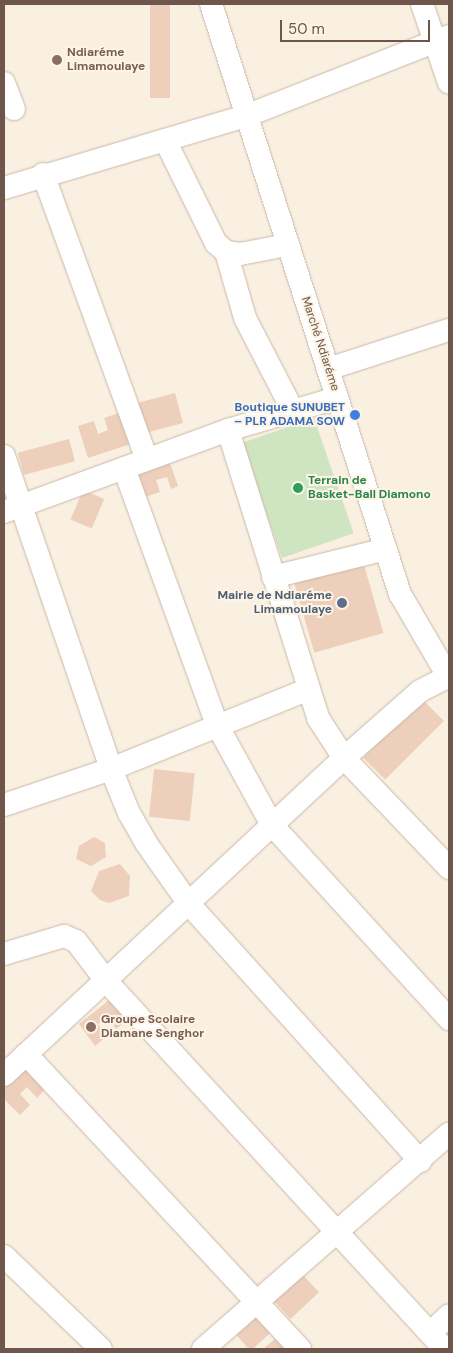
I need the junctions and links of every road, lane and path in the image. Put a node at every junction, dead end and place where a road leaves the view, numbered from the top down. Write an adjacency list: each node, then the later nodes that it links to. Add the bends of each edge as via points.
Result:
1 (211, 4): 7 (street, Marché Ndiaréme)
2 (422, 4): 3 (street)
3 (442, 38): 5 (street); 7 (street)
4 (4, 83): 6 (street)
5 (449, 83)
6 (14, 109)
7 (246, 116): 8 (street); 11 (street, Marché Ndiaréme)
8 (165, 140): 9 (street); 12 (street, via 216,243)
9 (43, 174): 10 (street); 19 (street)
10 (4, 188)
11 (288, 244): 12 (street, via 240,254); 14 (street, Marché Ndiaréme)
12 (226, 252): 16 (street, via 245,318)
13 (449, 330): 14 (street)
14 (328, 369): 15 (street, Marché Ndiaréme)
15 (337, 398): 16 (street); 22 (street, Marché Ndiaréme)
16 (294, 411): 17 (street)
17 (228, 430): 19 (street); 23 (street)
18 (4, 456): 21 (street)
19 (147, 459): 20 (street)
20 (124, 468): 21 (street); 26 (street)
21 (12, 509): 28 (street)
22 (386, 549): 23 (street); 24 (street, Marché Ndiaréme, via 400,594)
23 (273, 578): 25 (street)
24 (449, 677): 27 (street, via 420,691)
25 (307, 690): 26 (street); 27 (street, via 323,729)
26 (217, 725): 28 (street); 30 (street)
27 (344, 758): 30 (street); 31 (street)
28 (111, 769): 29 (street); 32 (street, via 142,836)
29 (4, 805)
30 (272, 825): 32 (street); 35 (street)
31 (449, 868)
32 (189, 904): 34 (street); 39 (street)
33 (4, 954): 34 (street, via 64,936 76,941)
34 (107, 982): 36 (street); 40 (street)
35 (449, 1019)
36 (26, 1054): 37 (street); 42 (street)
37 (4, 1071)
38 (449, 1134): 39 (street)
39 (420, 1161): 40 (street)
40 (336, 1232): 42 (street); 44 (street)
41 (4, 1256): 45 (street)
42 (257, 1303): 46 (street); 47 (street)
43 (449, 1315): 44 (street)
44 (437, 1341)
45 (101, 1349)
46 (202, 1349)
47 (300, 1349)

